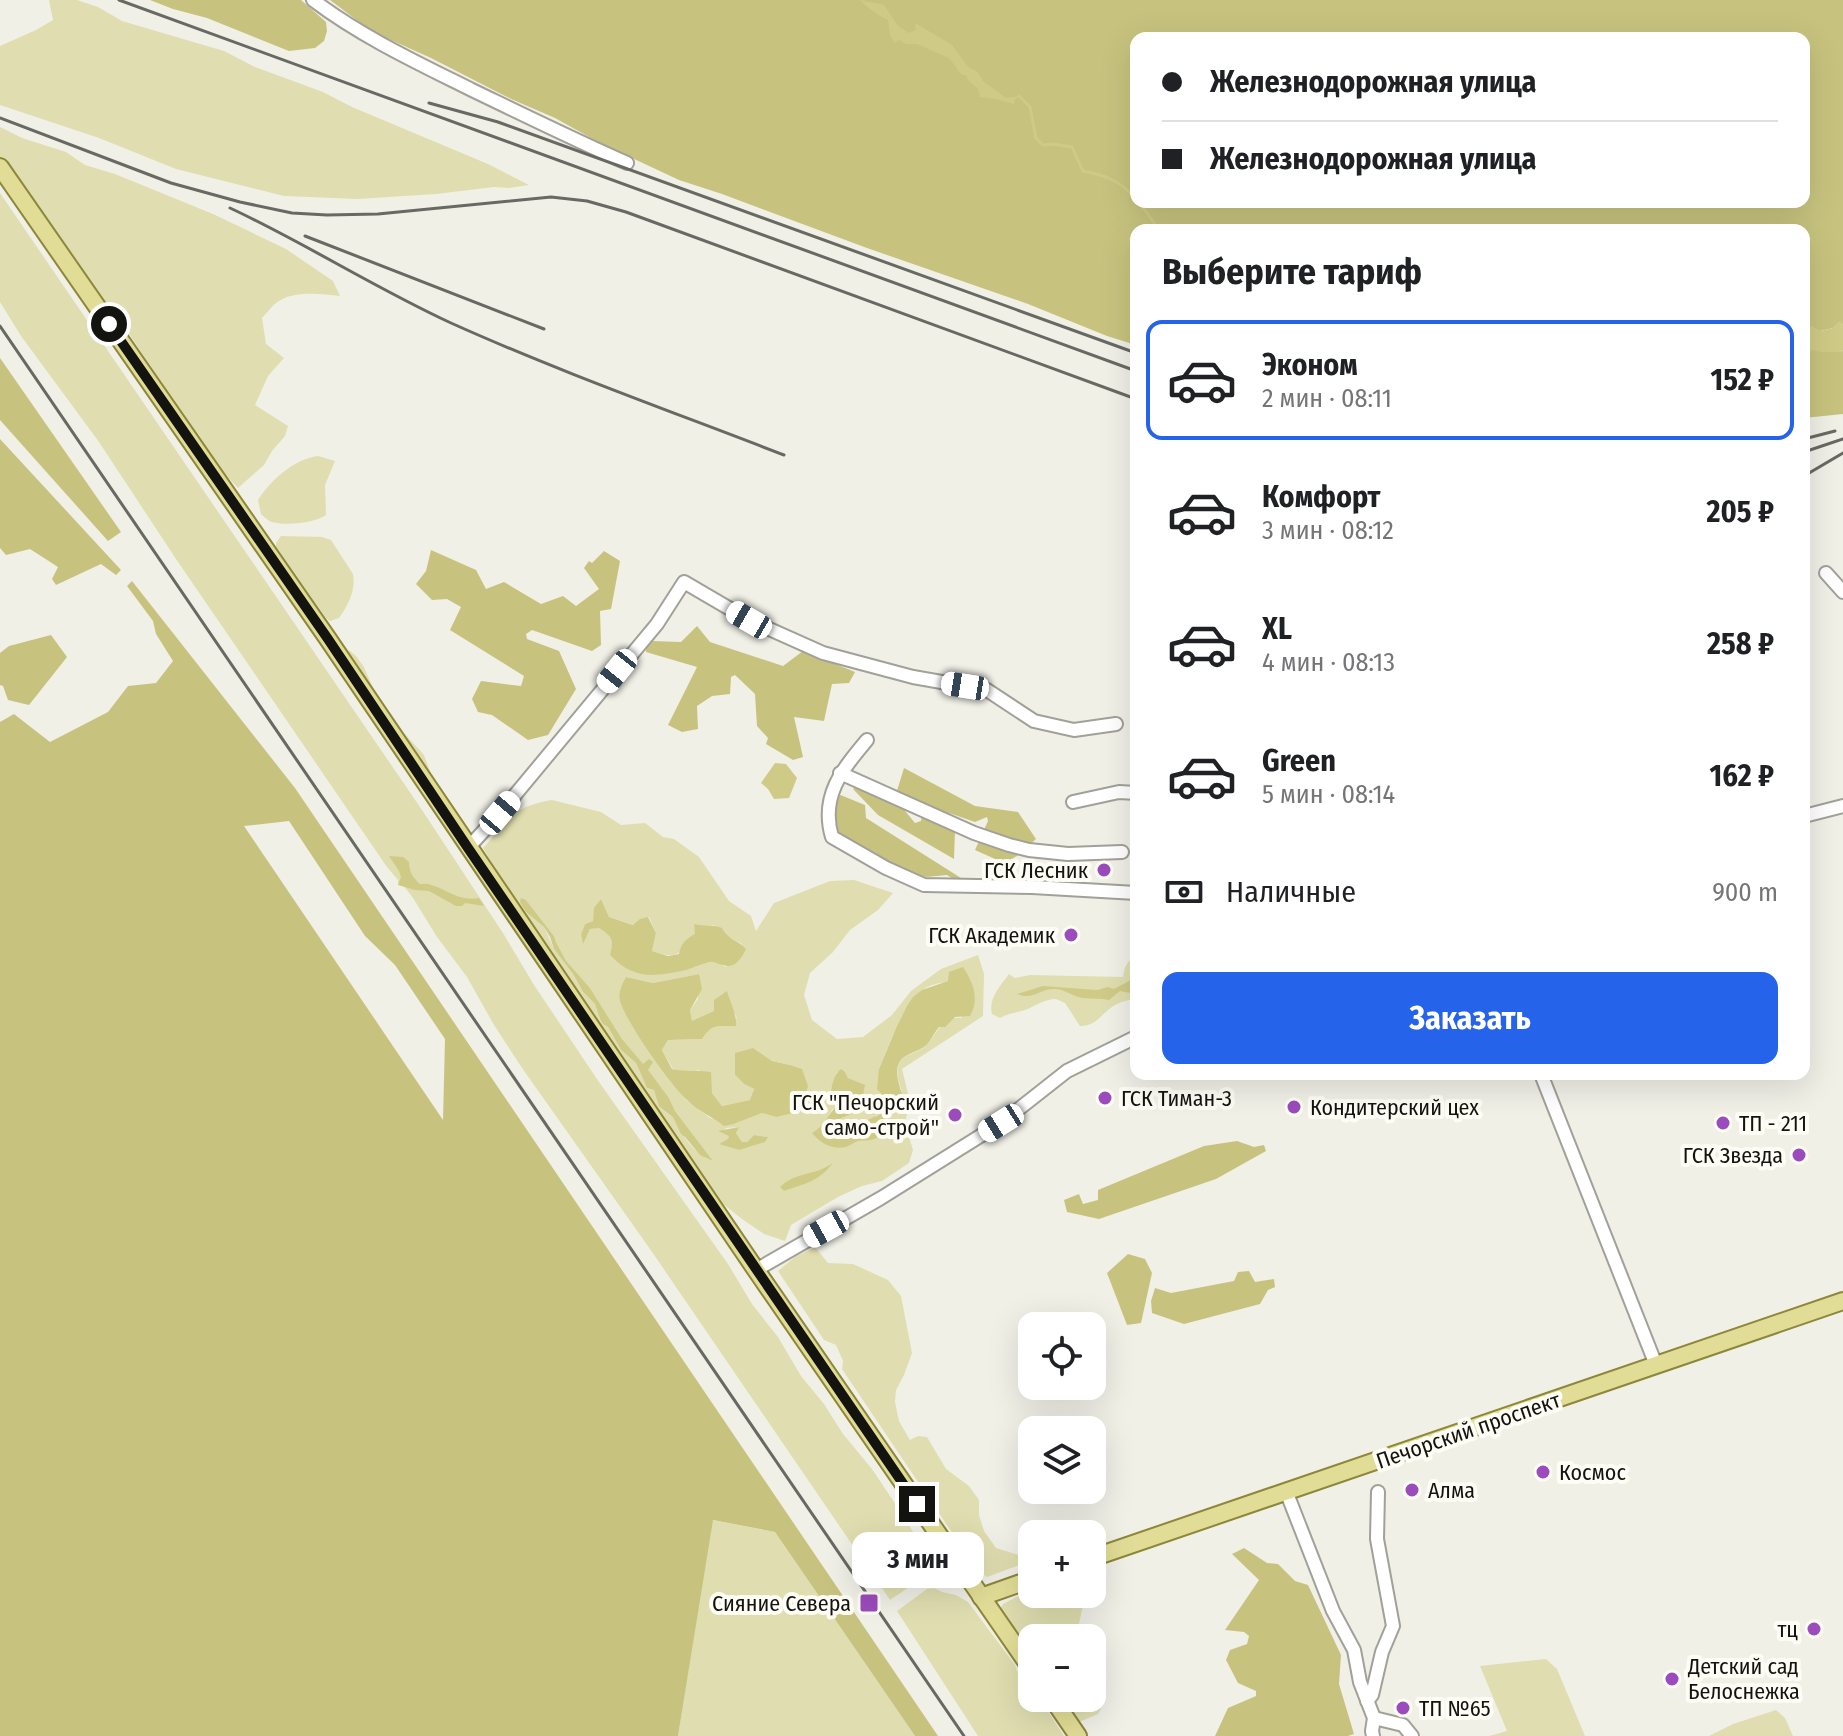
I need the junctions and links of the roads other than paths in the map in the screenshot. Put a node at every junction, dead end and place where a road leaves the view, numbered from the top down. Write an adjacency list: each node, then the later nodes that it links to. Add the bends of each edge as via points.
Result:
1 (313, 0): 2 (street, via 402,55)
2 (627, 163)
3 (0, 167): 13 (main road)
4 (1826, 573): 5 (street)
5 (1843, 592)
6 (1116, 724): 13 (street, via 1074,730 1034,721 987,690 823,653 749,620 684,582 657,624)
7 (867, 740): 8 (street)
8 (840, 773): 14 (street, via 1009,845 1068,854); 15 (street, via 828,821 832,837 924,885)
9 (1130, 793): 10 (street)
10 (1073, 802)
11 (1843, 806): 12 (street)
12 (1810, 814)
13 (468, 848): 18 (main road)
14 (1122, 852)
15 (1130, 893)
16 (1130, 1040): 18 (street, via 1067,1071 1001,1123)
17 (1543, 1080): 20 (street)
18 (756, 1270): 25 (main road)
19 (1843, 1301): 20 (main road, Печорский проспект)
20 (1656, 1365): 21 (main road, Печорский проспект)
21 (1286, 1491): 23 (main road, Печорский проспект); 27 (street, via 1354,1650)
22 (1378, 1492): 27 (street, via 1377,1539 1393,1626)
23 (1106, 1553)
24 (1018, 1584): 25 (main road)
25 (981, 1597): 26 (main road)
26 (1018, 1650)
27 (1367, 1701): 29 (street)
28 (1062, 1712): 30 (main road)
29 (1374, 1718): 31 (street); 32 (street, via 1403,1725)
30 (1078, 1736)
31 (1373, 1736)
32 (1412, 1736)

